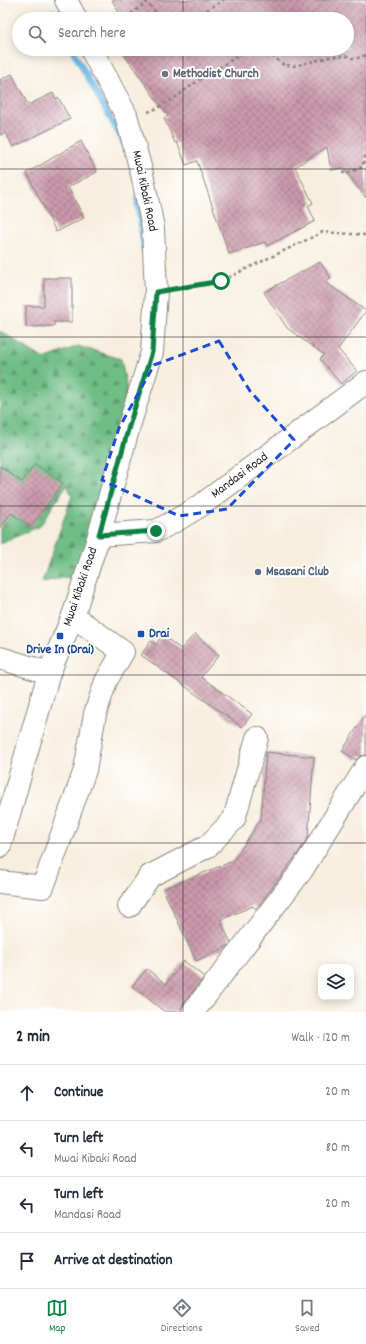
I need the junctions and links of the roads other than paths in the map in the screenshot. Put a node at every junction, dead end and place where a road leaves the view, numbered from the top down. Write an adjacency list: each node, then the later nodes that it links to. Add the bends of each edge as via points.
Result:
1 (66, 0): 2 (main road)
2 (72, 12)
3 (95, 56): 5 (main road, Mwai Kibaki Road, via 126,115 142,174 153,228 156,292 152,352)
4 (366, 382): 5 (main road, Mandasi Road, via 200,506 175,521 156,531)
5 (99, 535): 6 (main road, Mwai Kibaki Road)
6 (73, 616): 8 (main road, Mwai Kibaki Road); 12 (main road, via 123,652 106,681 95,714 85,770 43,886)
7 (0, 658): 8 (main road)
8 (49, 673): 11 (main road, Mwai Kibaki Road)
9 (257, 738): 13 (main road, via 234,819 208,846 150,876)
10 (366, 767): 14 (main road, via 302,870)
11 (0, 846)
12 (0, 882)
13 (128, 906)
14 (193, 1012)

